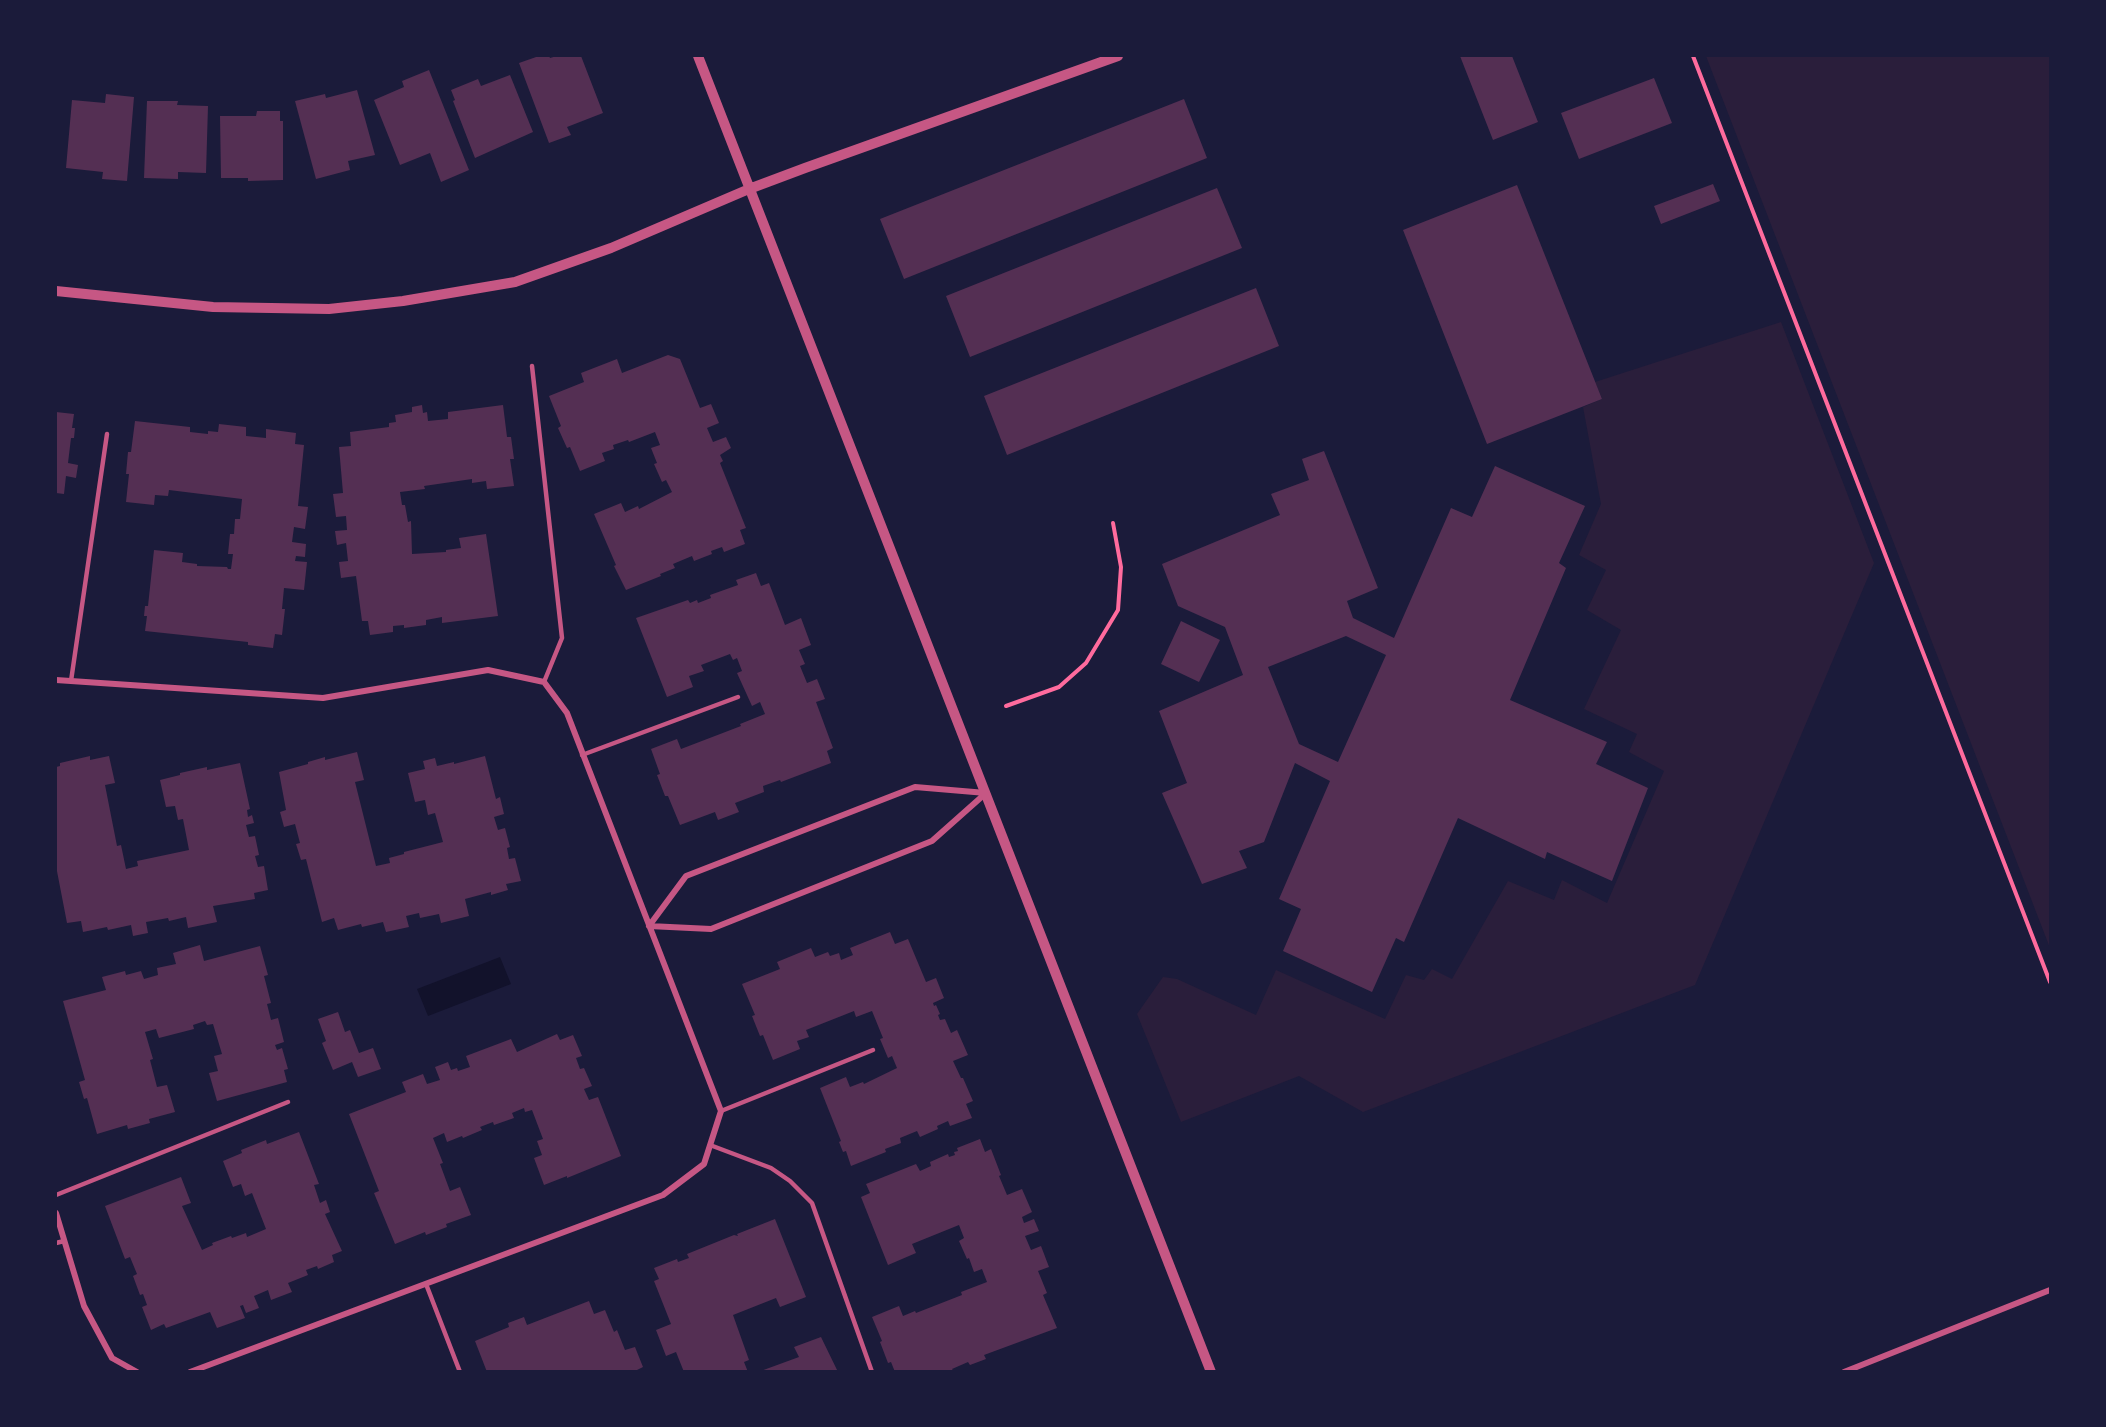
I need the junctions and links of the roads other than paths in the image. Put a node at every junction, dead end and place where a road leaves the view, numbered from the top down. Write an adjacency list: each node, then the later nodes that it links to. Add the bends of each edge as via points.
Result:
1 (698, 56): 3 (street)
2 (1118, 56): 3 (street)
3 (749, 189): 4 (street, via 611,248 515,282 403,301 329,309 213,307); 12 (street)
4 (56, 291)
5 (532, 366): 9 (lane, via 562,638)
6 (107, 434): 8 (lane)
7 (56, 680): 8 (street)
8 (71, 681): 9 (street, via 323,698 488,670)
9 (544, 682): 11 (street, via 567,713)
10 (738, 697): 11 (lane)
11 (582, 755): 13 (street)
12 (986, 793): 13 (street, via 932,841 711,929); 13 (street, via 915,787 686,876); 29 (street)
13 (649, 926): 16 (street)
14 (873, 1050): 16 (lane)
15 (288, 1102): 18 (lane)
16 (721, 1110): 17 (street)
17 (710, 1145): 22 (street, via 704,1164 663,1195); 28 (lane, via 771,1168 812,1203)
18 (56, 1196)
19 (56, 1213): 20 (street)
20 (64, 1241): 21 (lane); 24 (street, via 84,1306 112,1358)
21 (56, 1243)
22 (426, 1284): 26 (street); 27 (lane)
23 (2050, 1290): 30 (street)
24 (129, 1370): 25 (street)
25 (137, 1371)
26 (190, 1371)
27 (460, 1371)
28 (872, 1371)
29 (1211, 1371)
30 (1844, 1371)

